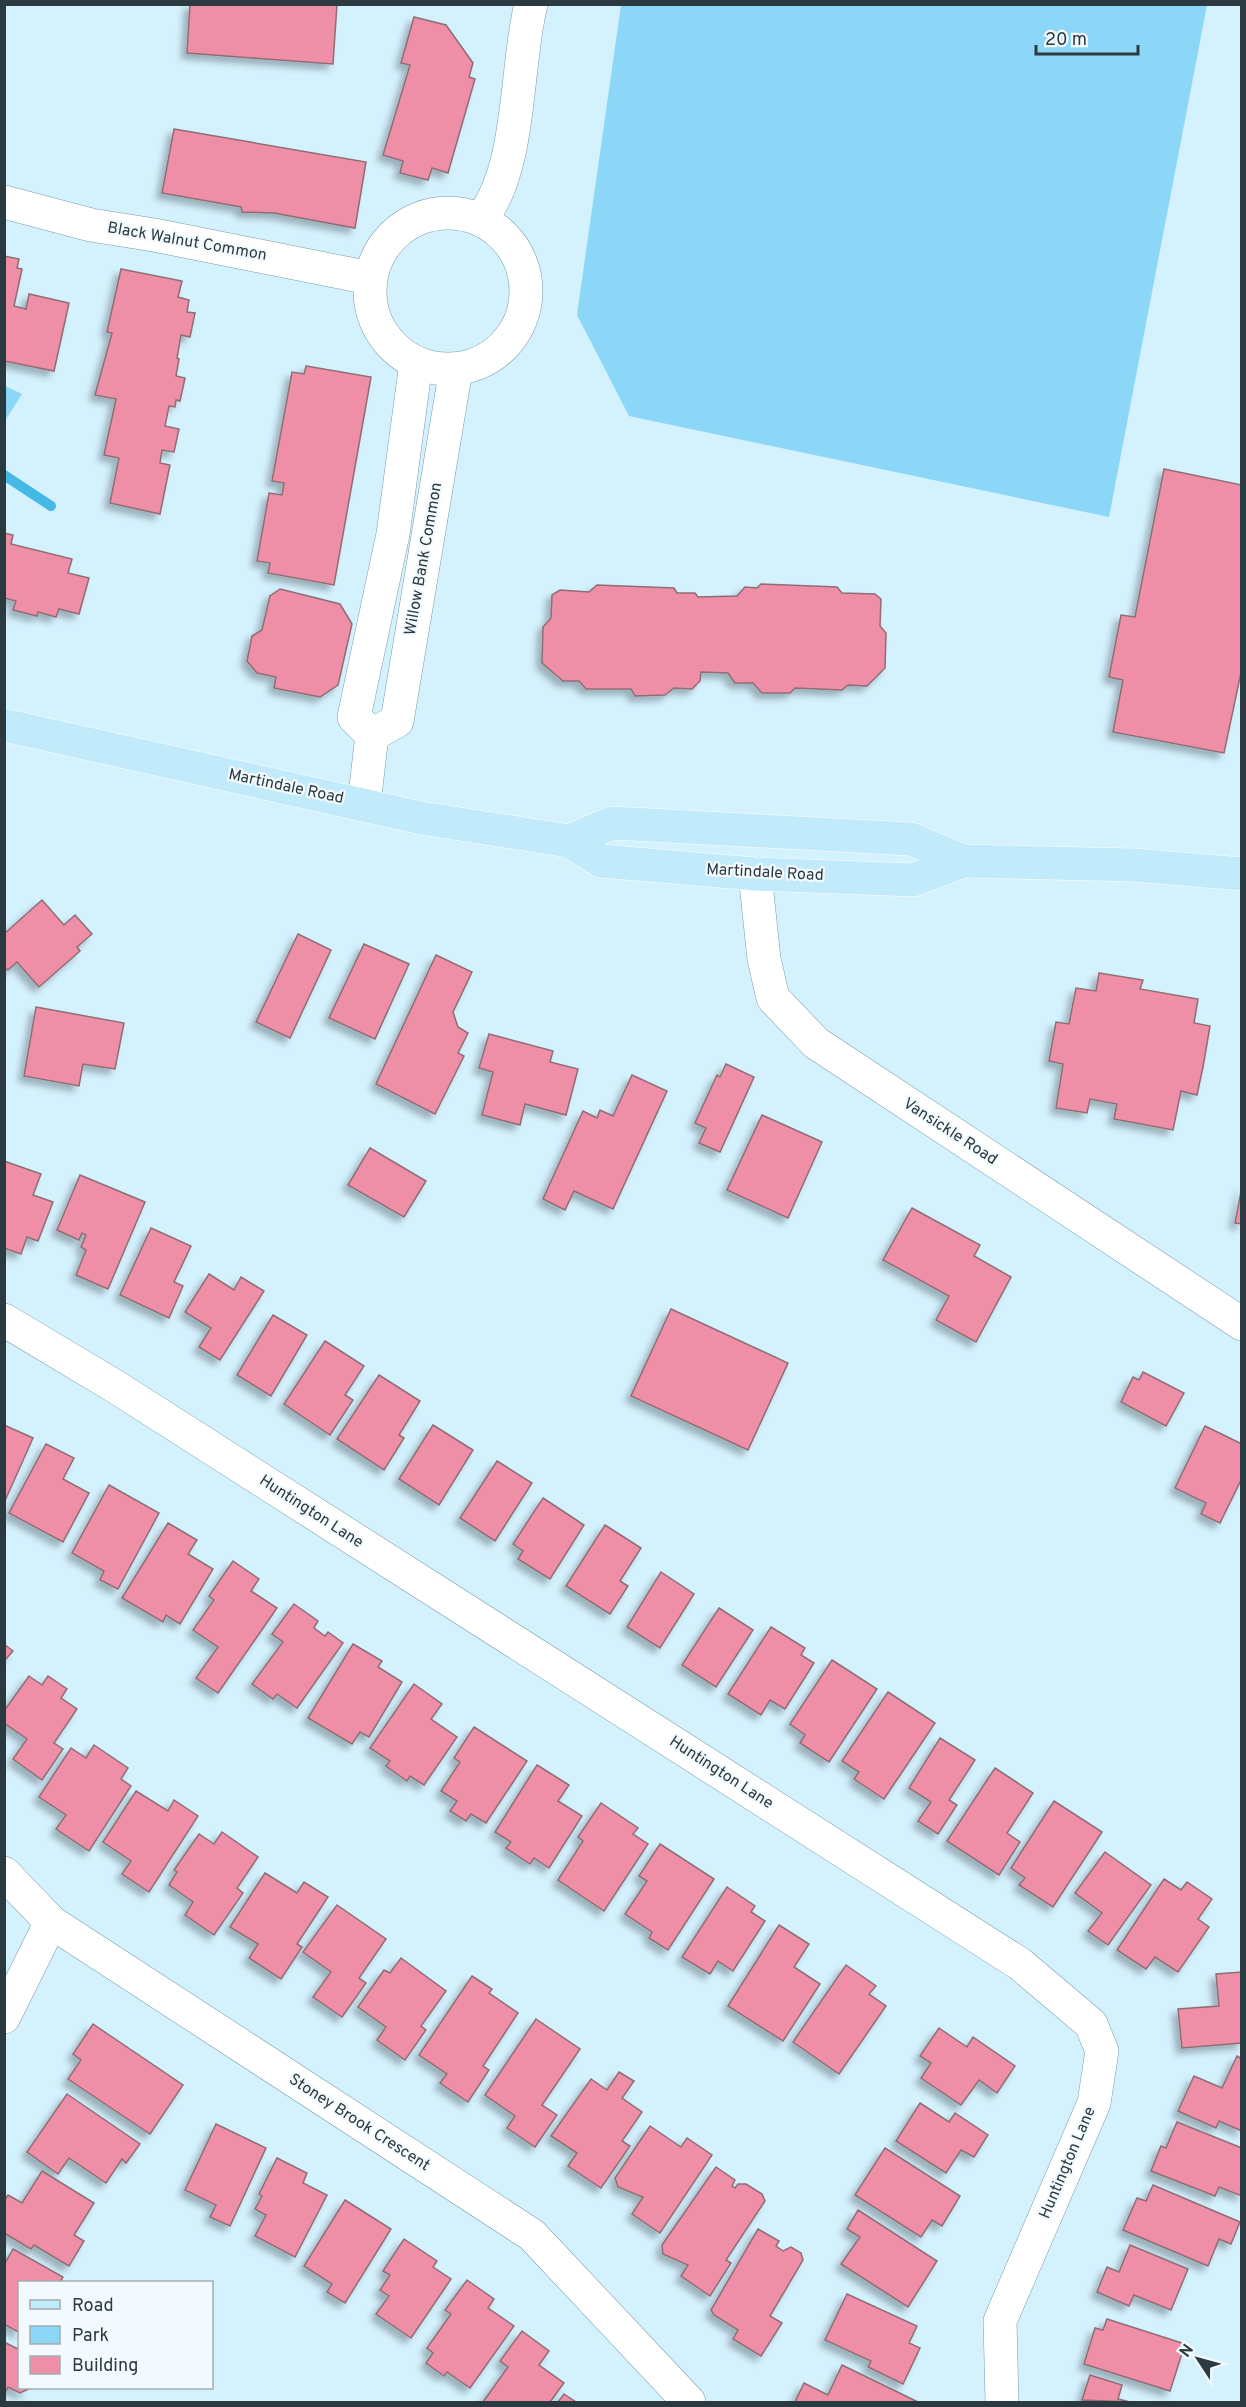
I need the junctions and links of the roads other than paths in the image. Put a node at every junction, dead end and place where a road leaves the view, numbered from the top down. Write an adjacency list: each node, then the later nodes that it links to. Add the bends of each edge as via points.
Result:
1 (531, 4): 3 (street, via 508,153 491,207)
2 (4, 202): 4 (street, Black Walnut Common, via 91,225)
3 (481, 219): 4 (street, via 458,213 434,213 411,221 392,236 378,255); 6 (street, via 502,234 518,255 526,280 525,306 516,330 500,350 480,363)
4 (370, 278): 5 (street, via 369,297 381,333 396,351)
5 (416, 363): 6 (street); 8 (street, via 393,534 354,717)
6 (456, 369): 8 (street, Willow Bank Common, via 397,721)
7 (4, 725): 9 (main road, Martindale Road)
8 (372, 735): 9 (street)
9 (364, 804): 10 (main road, Martindale Road, via 421,818)
10 (569, 841): 11 (main road, Martindale Road, via 612,823 911,839); 12 (main road, Martindale Road, via 601,861)
11 (963, 861): 12 (main road, Martindale Road, via 913,880); 13 (main road, Martindale Road)
12 (755, 874): 15 (street, Vansickle Road, via 764,959 773,998 816,1043)
13 (1242, 874)
14 (4, 1320): 20 (street, Huntington Lane, via 116,1387 1020,1964 1091,2024 1102,2051 1094,2103 1000,2321)
15 (1242, 1324)
16 (4, 1873): 17 (street, Stoney Brook Crescent)
17 (51, 1922): 18 (street); 19 (street, Stoney Brook Crescent, via 532,2235)
18 (4, 2018)
19 (689, 2403)
20 (1002, 2403)

